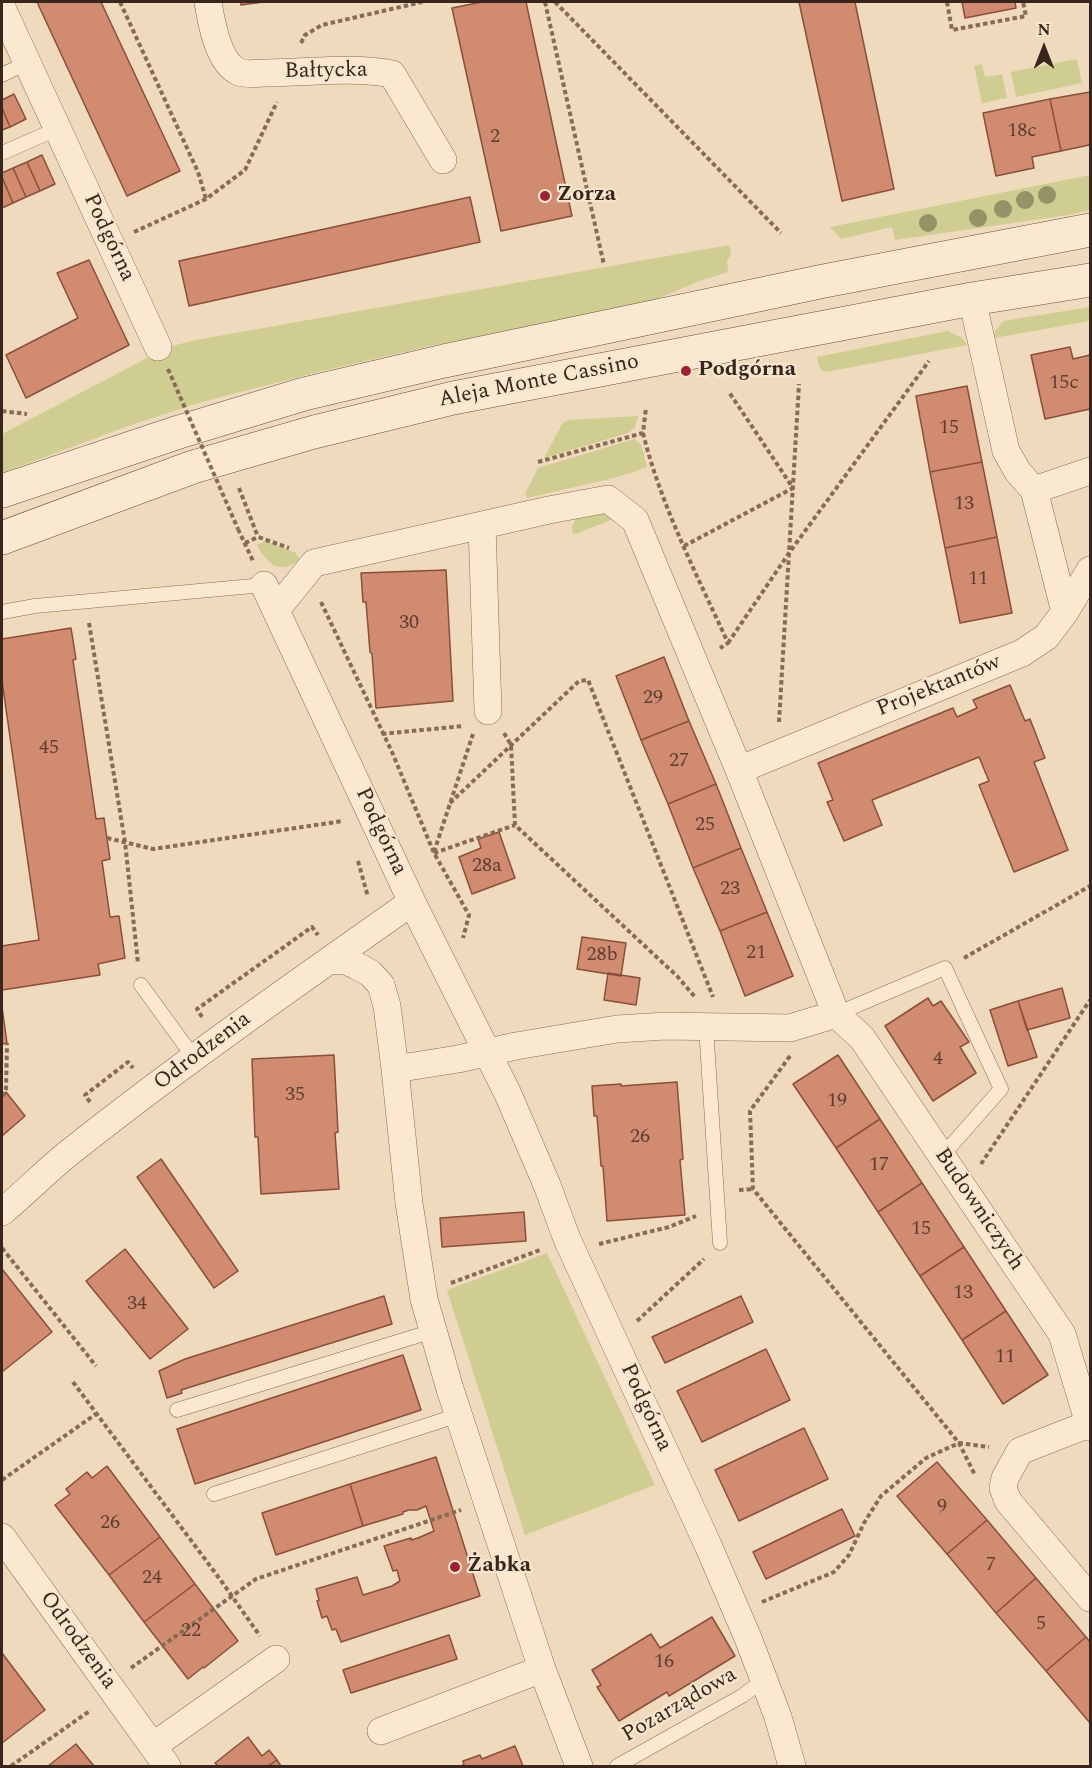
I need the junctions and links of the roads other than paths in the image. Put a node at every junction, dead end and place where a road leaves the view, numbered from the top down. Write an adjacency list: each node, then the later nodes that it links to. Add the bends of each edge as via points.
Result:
1 (208, 2): 7 (street, Bałtycka, via 220,48 240,73 370,70 392,74)
2 (2, 8): 3 (street, Podgórna)
3 (26, 63): 4 (lane); 5 (street, Podgórna)
4 (2, 75)
5 (57, 129): 6 (lane); 11 (street, Podgórna)
6 (2, 153)
7 (443, 160)
8 (1090, 230): 13 (street, Aleja Monte Cassino, via 856,274 304,394)
9 (1090, 280): 10 (street, Aleja Monte Cassino)
10 (972, 298): 14 (street, via 1006,451); 16 (street, Aleja Monte Cassino, via 418,406 193,467)
11 (163, 358)
12 (1090, 471): 14 (street)
13 (2, 490)
14 (1034, 490): 21 (street)
15 (482, 525): 19 (street, via 315,563); 22 (street); 23 (street, via 608,500 635,520)
16 (2, 538)
17 (1090, 570): 21 (street, Projektantów)
18 (264, 585): 19 (street, Podgórna); 20 (lane)
19 (276, 610): 24 (street, Podgórna)
20 (2, 612)
21 (1065, 612): 23 (street, Projektantów, via 1046,637 1022,653)
22 (482, 718)
23 (739, 770): 27 (street)
24 (412, 902): 25 (street, Odrodzenia); 30 (street, Podgórna)
25 (326, 949): 29 (street, Odrodzenia, via 269,1002); 31 (street, via 370,973 381,985)
26 (141, 985): 29 (lane)
27 (836, 1014): 28 (street, via 790,1028); 32 (street, Budowniczych, via 862,1038); 32 (lane, via 945,968 1001,1089)
28 (716, 1027): 30 (street, via 617,1029); 34 (lane)
29 (189, 1051): 33 (street, Odrodzenia)
30 (488, 1052): 31 (street); 44 (street, Podgórna, via 570,1245 708,1545)
31 (395, 1069): 35 (street, via 409,1203)
32 (942, 1156): 38 (street, Budowniczych, via 1062,1334)
33 (2, 1212)
34 (720, 1243)
35 (433, 1331): 36 (lane); 37 (street)
36 (177, 1410)
37 (459, 1415): 39 (lane); 43 (street)
38 (1090, 1426): 41 (street, Budowniczych, via 1020,1451 1003,1488 1008,1501)
39 (214, 1494)
40 (2, 1537): 46 (street, Odrodzenia)
41 (1090, 1598)
42 (270, 1650): 46 (street, Odrodzenia)
43 (542, 1670): 45 (street); 47 (street)
44 (764, 1680): 48 (lane, Pozarządowa); 49 (street, Podgórna)
45 (381, 1731)
46 (160, 1756)
47 (579, 1767)
48 (617, 1767)
49 (792, 1767)

